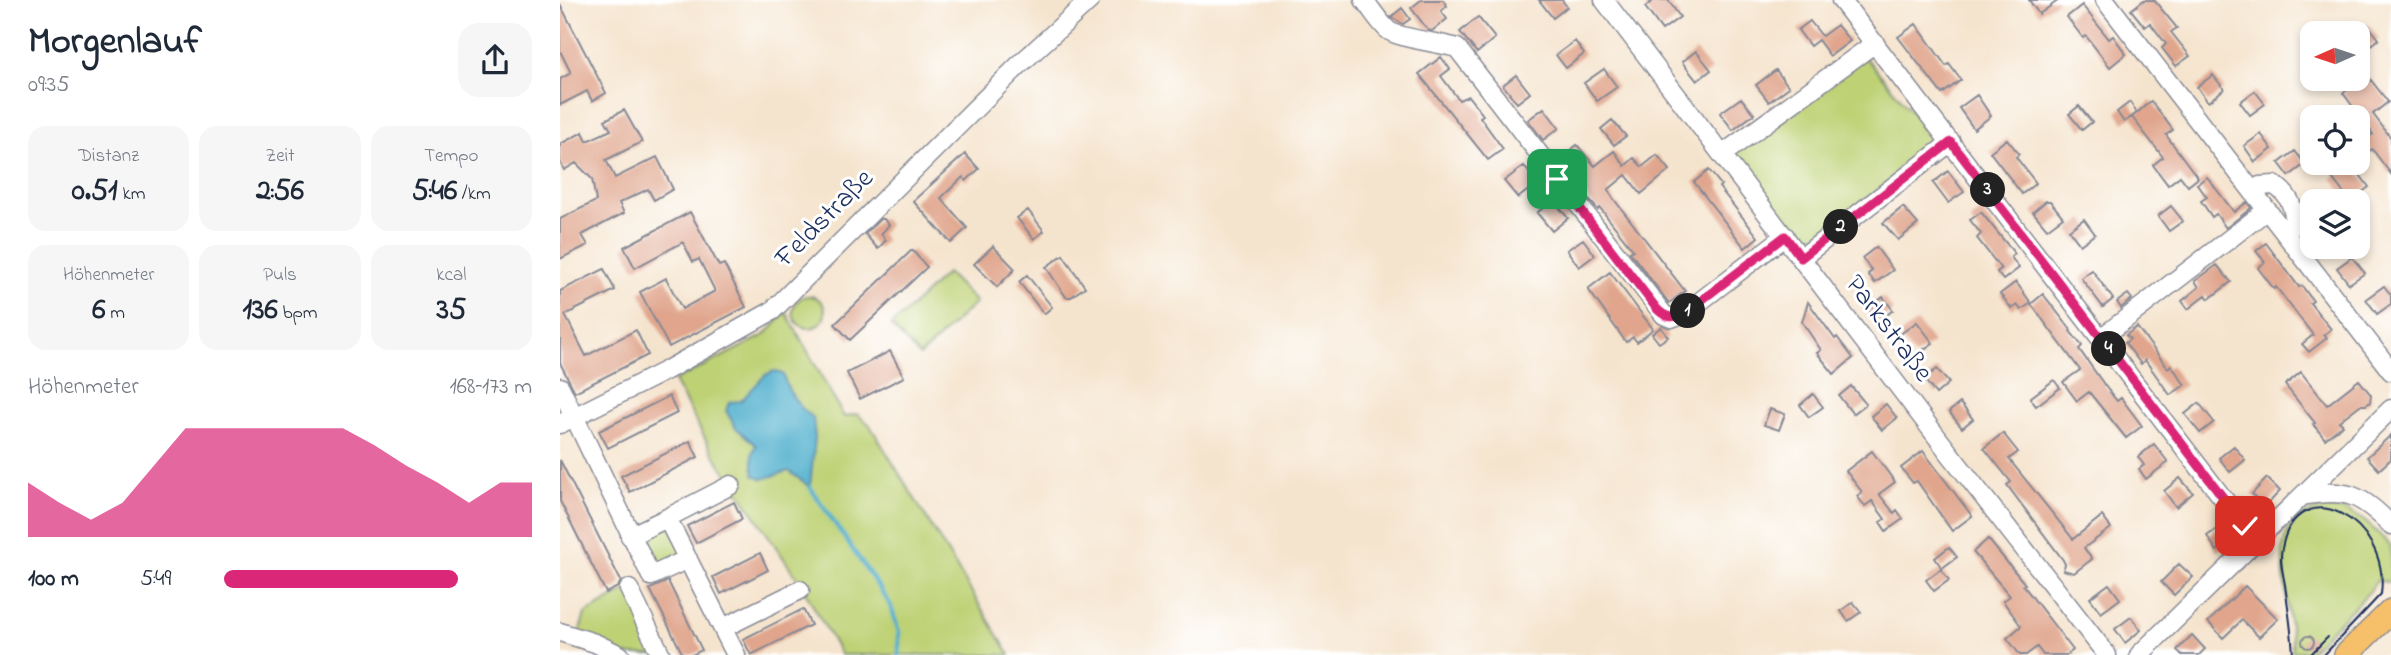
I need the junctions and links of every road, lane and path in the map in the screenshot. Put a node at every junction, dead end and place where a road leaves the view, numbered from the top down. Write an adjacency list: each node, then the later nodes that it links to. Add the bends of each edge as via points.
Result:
1 (1090, 0): 18 (street, Feldstraße, via 772,311)
2 (1364, 0): 12 (street, via 1389,32 1457,48 1664,315 1685,313)
3 (1604, 0): 8 (street, Parkstraße)
4 (1841, 0): 6 (street)
5 (2105, 0): 9 (street)
6 (1875, 43): 7 (street); 8 (street)
7 (1951, 142): 13 (street); 14 (street)
8 (1723, 154): 12 (street, Parkstraße)
9 (2252, 190): 10 (street); 11 (street, via 2274,185 2287,196 2293,228)
10 (2267, 210): 11 (street); 14 (street)
11 (2286, 235): 15 (street)
12 (1785, 236): 13 (street, Parkstraße)
13 (1801, 258): 36 (street, Parkstraße)
14 (2101, 338): 26 (street)
15 (2391, 371)
16 (560, 387): 18 (street)
17 (2391, 409): 20 (street)
18 (567, 420): 25 (street)
19 (731, 485): 23 (street)
20 (2302, 496): 21 (street, via 2331,492); 26 (street)
21 (2366, 502): 22 (street); 24 (street)
22 (2391, 508)
23 (667, 518): 25 (street); 27 (street)
24 (2391, 526)
25 (630, 536): 27 (street, via 651,576)
26 (2255, 540): 37 (street)
27 (688, 559): 31 (street)
28 (629, 589): 34 (street)
29 (800, 590): 31 (street)
30 (2391, 611): 38 (main road)
31 (723, 628): 35 (street)
32 (560, 632): 33 (street)
33 (620, 655)
34 (661, 655)
35 (736, 655)
36 (2107, 655)
37 (2138, 655)
38 (2346, 655)

